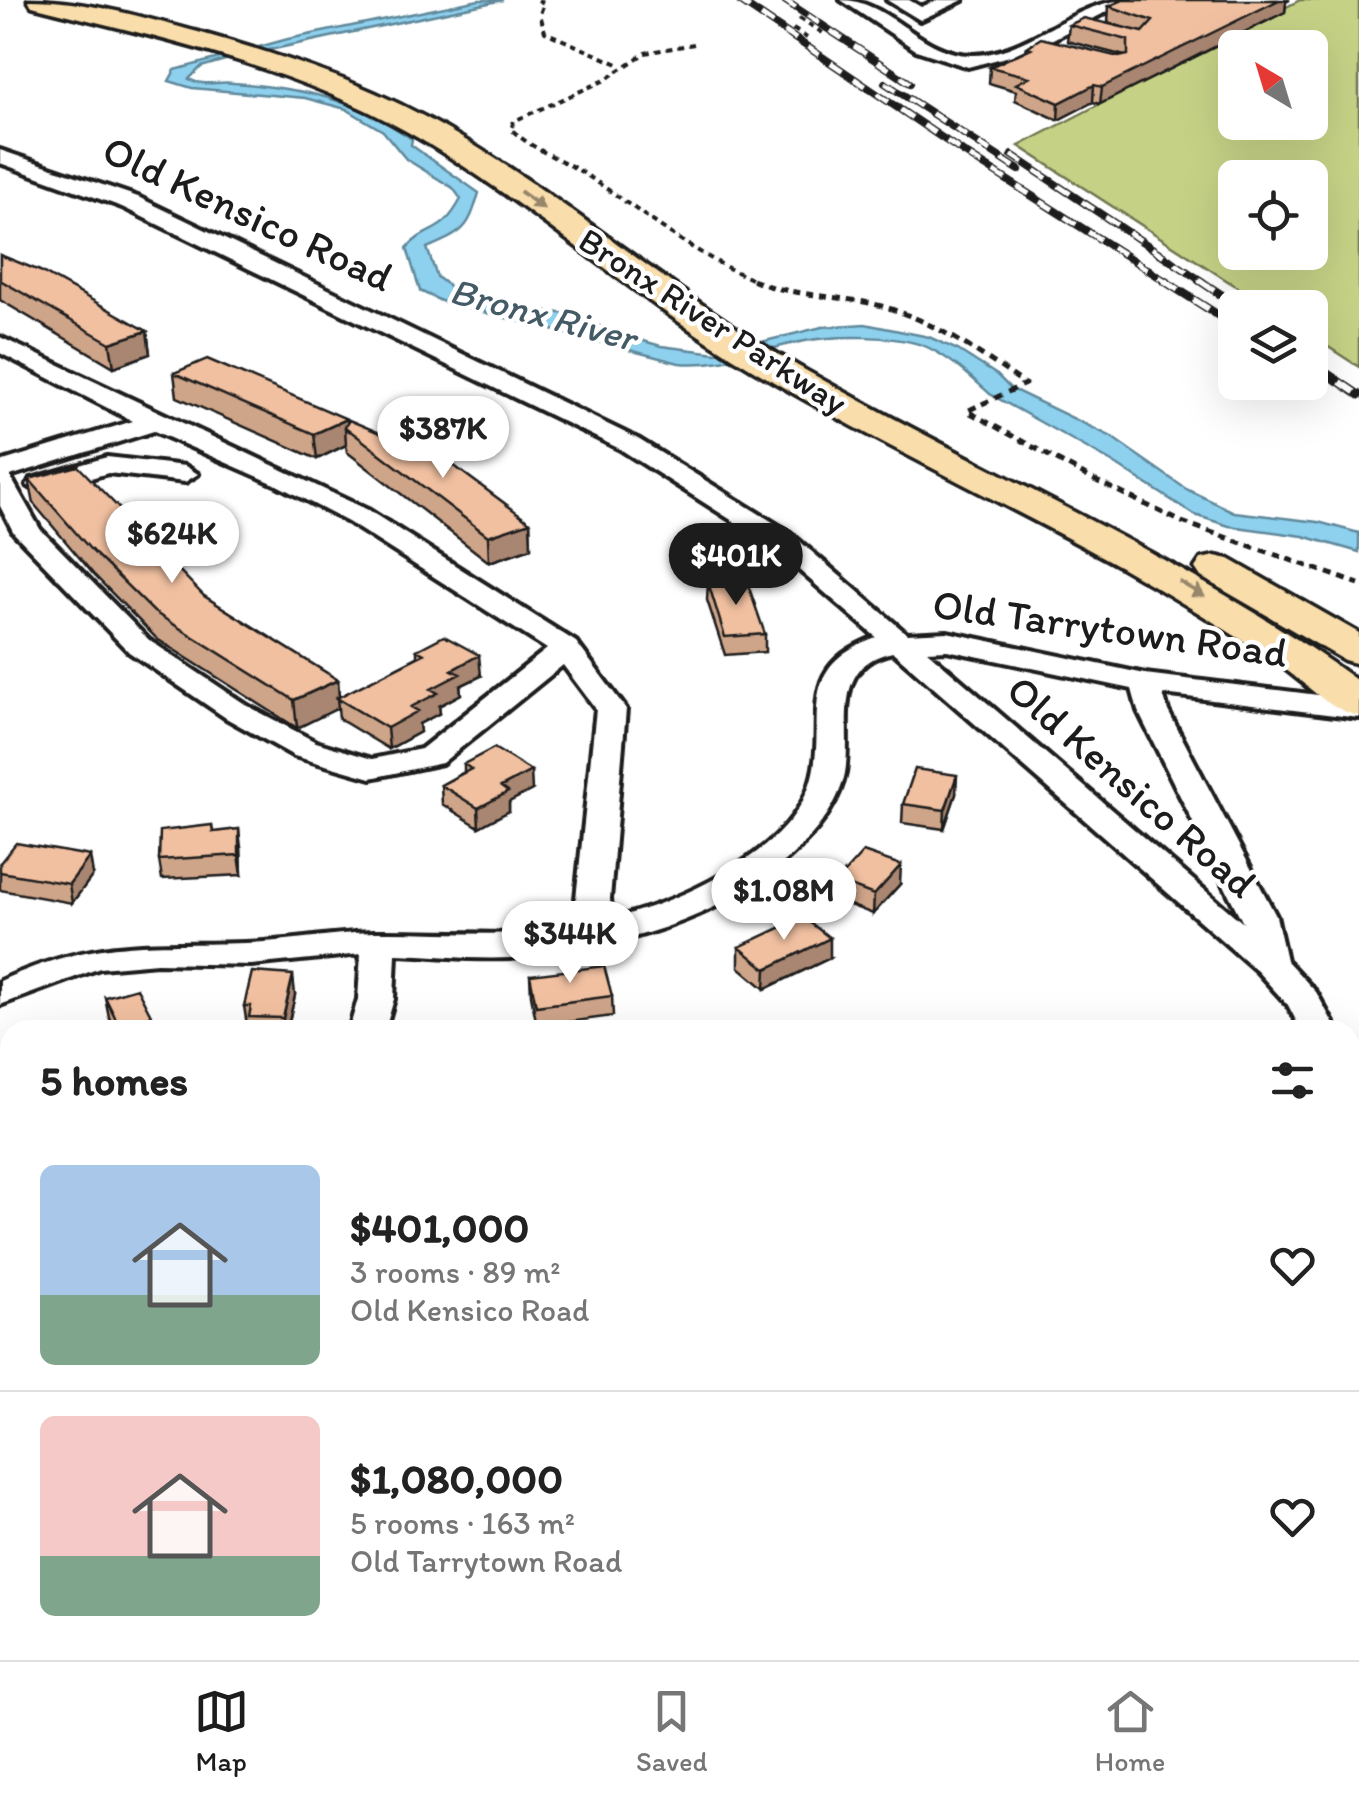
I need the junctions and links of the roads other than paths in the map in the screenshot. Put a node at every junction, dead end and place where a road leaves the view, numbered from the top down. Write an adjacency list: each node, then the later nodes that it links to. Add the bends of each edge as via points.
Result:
1 (41, 0): 10 (highway, Bronx River Parkway)
2 (85, 0): 10 (highway, Bronx River Parkway)
3 (850, 0): 9 (street, via 935,51 968,60 994,58)
4 (896, 0): 5 (street, via 920,14)
5 (954, 0)
6 (1121, 0): 7 (street)
7 (1072, 22): 8 (street); 9 (street)
8 (1106, 30)
9 (1031, 42): 11 (street)
10 (255, 50): 14 (highway, Bronx River Parkway, one-way to 14, via 452,145); 14 (highway, Bronx River Parkway, via 292,54 391,91 490,143)
11 (1066, 51)
12 (0, 156): 20 (street, Old Kensico Road, via 130,202 628,444 779,538)
13 (0, 344): 15 (street)
14 (765, 347): 22 (highway, Bronx River Parkway, via 1266,595); 24 (highway, Bronx River Parkway, one-way to 24, via 892,433 1206,597)
15 (155, 422): 16 (street); 21 (street, via 358,516)
16 (73, 448): 17 (street); 19 (street)
17 (107, 465): 18 (street); 19 (street)
18 (186, 474)
19 (2, 482): 21 (street, via 28,533 139,646 304,750 372,768 431,756)
20 (897, 642): 23 (street, Old Tarrytown Road, via 947,641); 25 (street, Old Tarrytown Road, via 860,654 839,673 829,777 796,832 730,882 651,919); 27 (street, Old Kensico Road)
21 (566, 648): 25 (street, via 612,709 592,899)
22 (1359, 651)
23 (1146, 683): 24 (street, Old Tarrytown Road); 27 (street, Old Kensico Road, via 1153,710 1259,916)
24 (1359, 706)
25 (597, 932): 26 (street, Old Tarrytown Road, via 510,946)
26 (379, 943): 28 (street, Old Tarrytown Road, via 95,958); 29 (street)
27 (1269, 963): 30 (street, Old Kensico Road)
28 (0, 994)
29 (370, 1020)
30 (1314, 1020)

